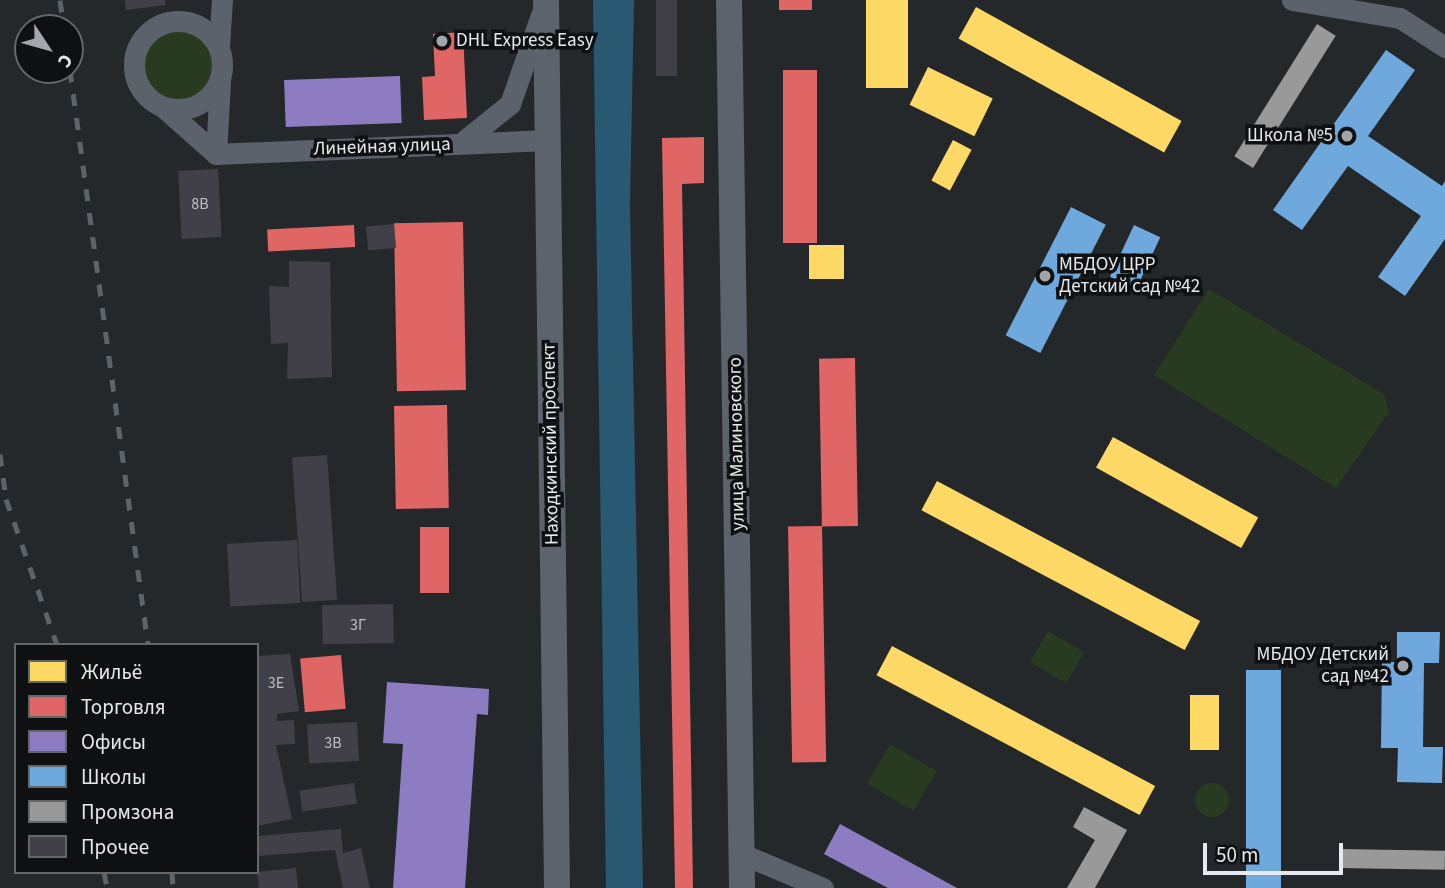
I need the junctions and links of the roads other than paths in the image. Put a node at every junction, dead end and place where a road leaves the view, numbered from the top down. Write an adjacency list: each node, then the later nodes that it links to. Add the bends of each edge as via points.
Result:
1 (222, 0): 5 (street)
2 (546, 0): 9 (main road, Находкинский проспект); 10 (street, via 510,103 480,134)
3 (729, 0): 12 (main road, улица Малиновского)
4 (1292, 0): 6 (street, via 1400,18)
5 (219, 46): 7 (street); 8 (street, via 208,32 177,21 145,36 134,70 147,97)
6 (1445, 47)
7 (221, 78): 8 (street, via 197,106); 11 (street)
8 (162, 107): 11 (street)
9 (548, 140): 10 (street, Линейная улица); 13 (main road, Находкинский проспект)
10 (456, 144): 11 (street, Линейная улица)
11 (216, 153)
12 (742, 854): 14 (main road, улица Малиновского); 15 (street)
13 (557, 888)
14 (742, 888)
15 (823, 888)

